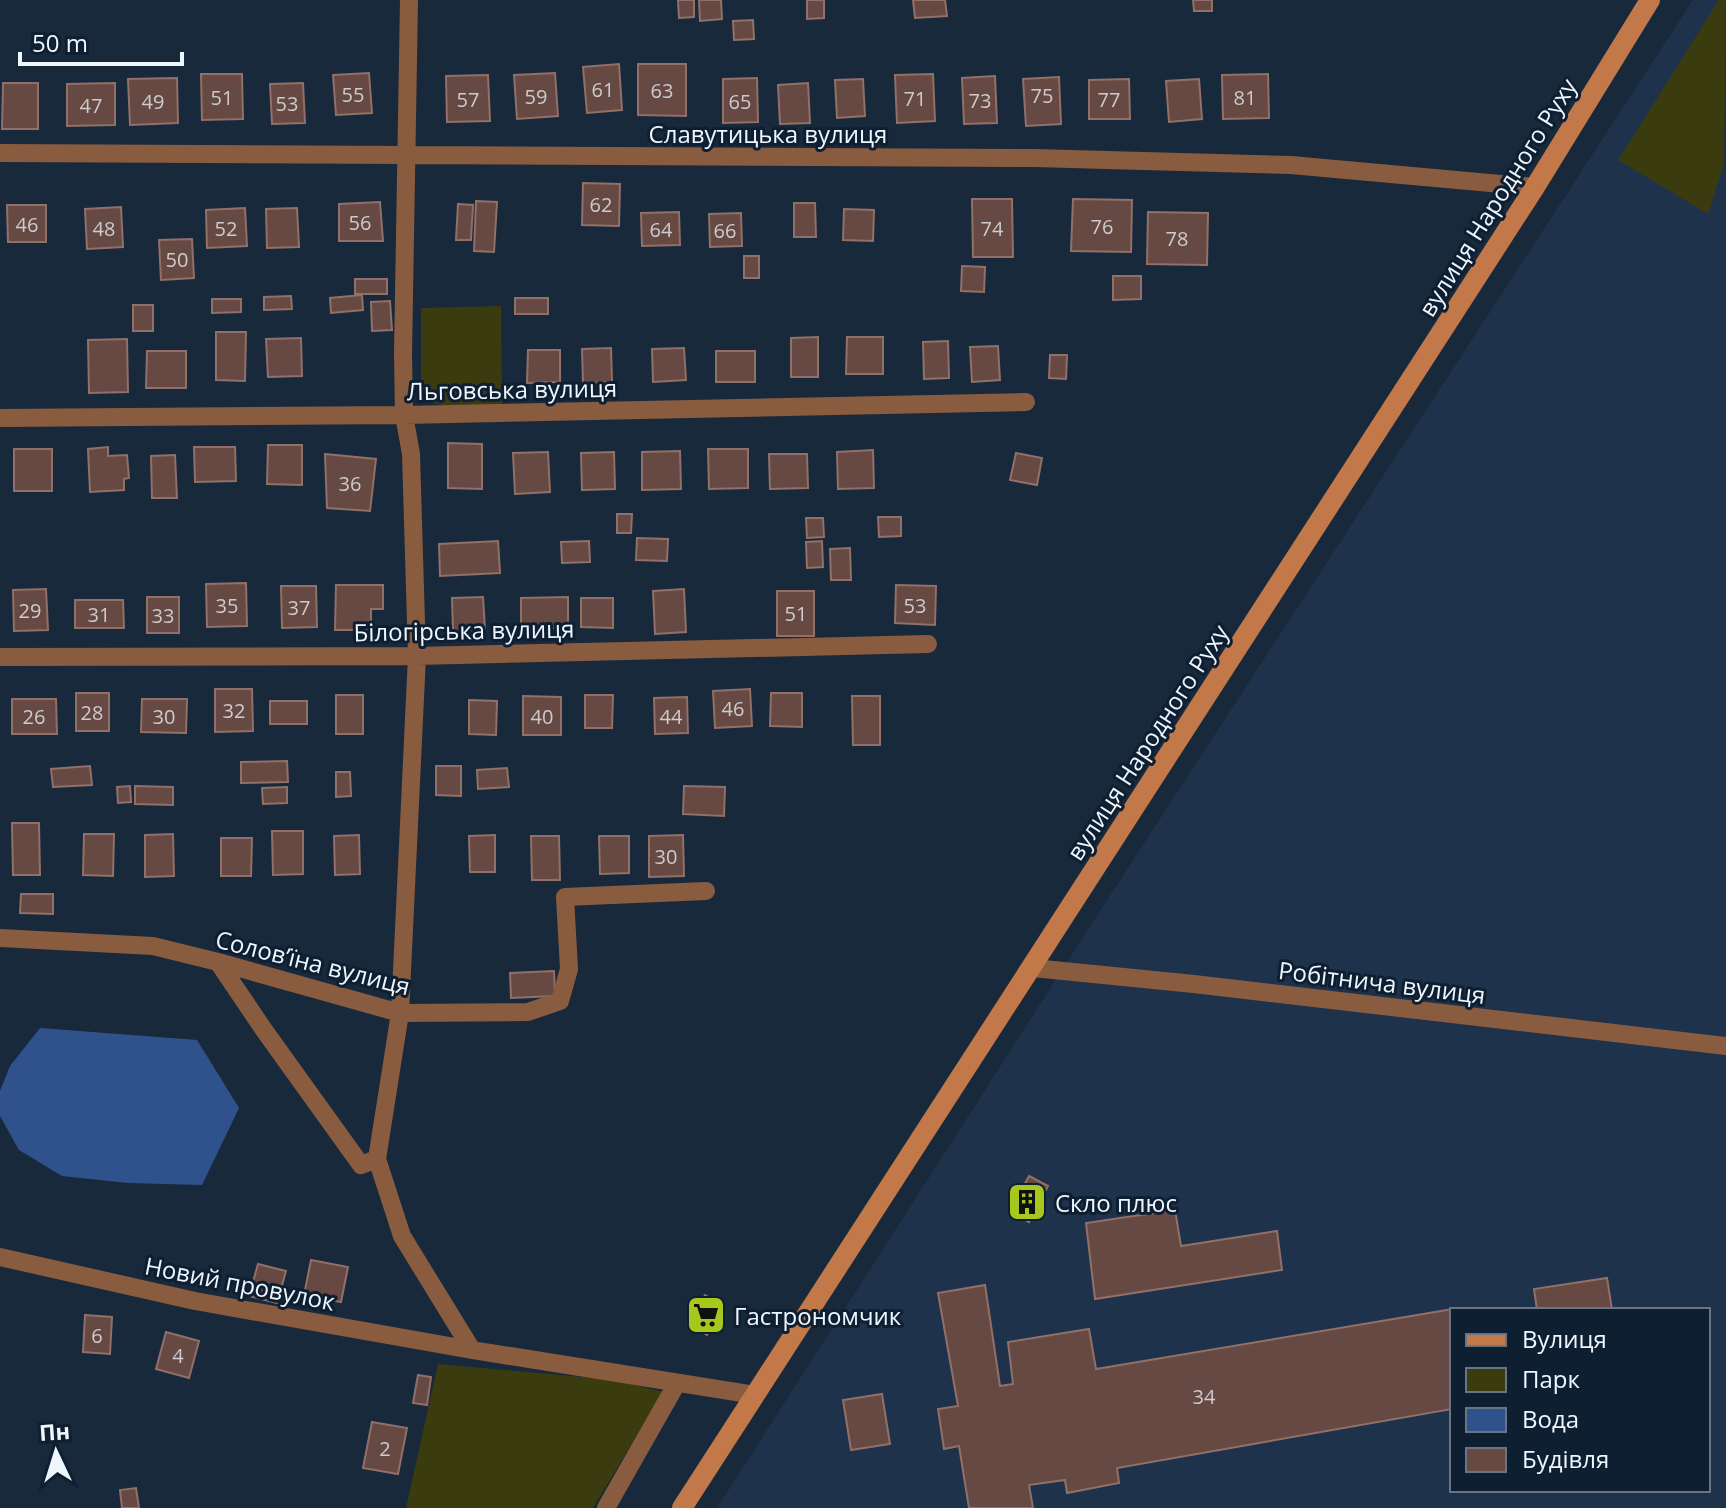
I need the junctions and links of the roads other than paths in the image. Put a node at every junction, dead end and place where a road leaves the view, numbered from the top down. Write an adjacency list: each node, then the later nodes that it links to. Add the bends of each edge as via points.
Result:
1 (409, 0): 4 (street)
2 (1650, 0): 5 (main road, вулиця Народного Руху)
3 (0, 153): 4 (street, Славутицька вулиця)
4 (406, 156): 5 (street, Славутицька вулиця, via 1019,158 1276,165); 7 (street)
5 (1535, 187): 15 (main road, вулиця Народного Руху)
6 (1026, 402): 7 (street, Льговська вулиця)
7 (404, 415): 8 (street, Льговська вулиця); 10 (street, via 411,454)
8 (0, 418)
9 (928, 644): 10 (street, Білогірська вулиця)
10 (417, 656): 11 (street, Білогірська вулиця); 16 (street)
11 (0, 657)
12 (706, 891): 16 (street, Соловʼїна вулиця, via 565,897 569,969 560,1001 528,1012)
13 (0, 938): 14 (street, Соловʼїна вулиця, via 153,946)
14 (218, 962): 16 (street, Соловʼїна вулиця); 18 (street, via 361,1165)
15 (1033, 968): 17 (street, Робітнича вулиця); 22 (main road, вулиця Народного Руху)
16 (400, 1013): 18 (street)
17 (1726, 1046)
18 (377, 1159): 20 (street, via 402,1236)
19 (0, 1257): 20 (street, Новий провулок, via 195,1301)
20 (472, 1350): 21 (street, Новий провулок)
21 (677, 1383): 22 (street, Новий провулок); 23 (street)
22 (755, 1395): 24 (main road, вулиця Народного Руху)
23 (606, 1508)
24 (682, 1508)

